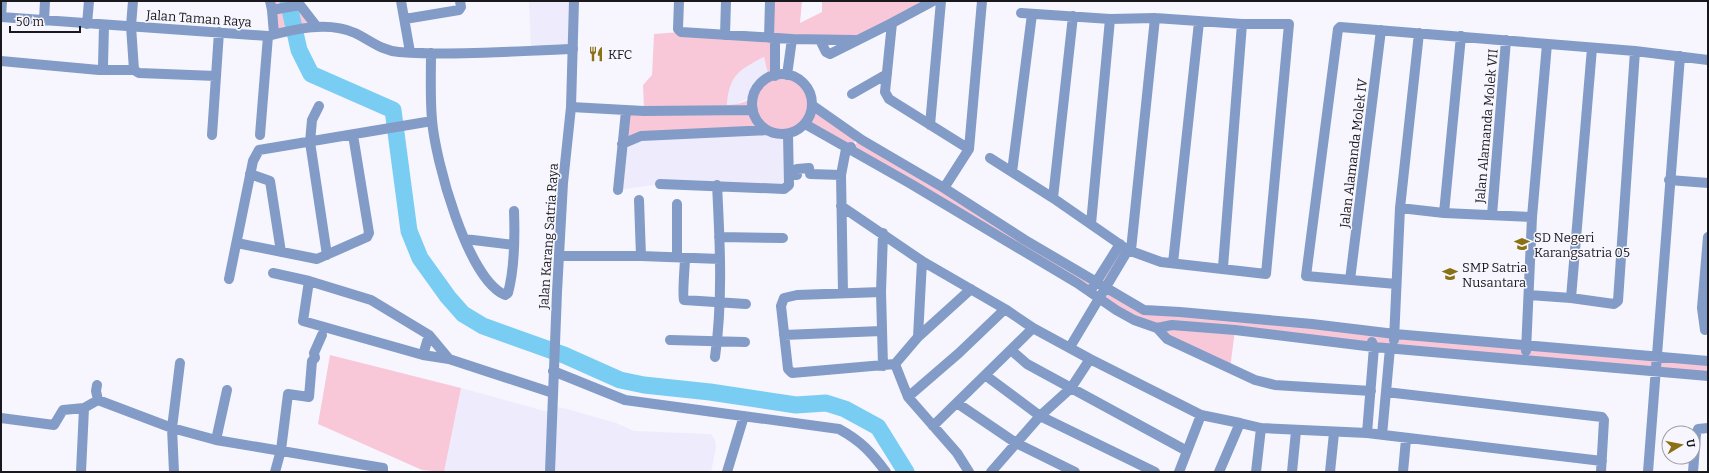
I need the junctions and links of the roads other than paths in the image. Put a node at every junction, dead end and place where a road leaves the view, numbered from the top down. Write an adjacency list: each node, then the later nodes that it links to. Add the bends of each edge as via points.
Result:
1 (2, 1): 18 (street)
2 (45, 1): 22 (street)
3 (89, 1): 25 (street)
4 (133, 1): 28 (street)
5 (401, 1): 20 (street)
6 (460, 1): 20 (street, via 459,10)
7 (574, 1): 41 (street, Jalan Karang Satria Raya)
8 (679, 1): 34 (street, via 679,31)
9 (726, 1): 34 (street)
10 (770, 1): 36 (street)
11 (932, 1): 24 (street)
12 (941, 1): 62 (street)
13 (982, 1): 71 (street)
14 (271, 5): 29 (street, via 283,8 300,5); 33 (street)
15 (1021, 13): 16 (street)
16 (1032, 14): 17 (street); 74 (street)
17 (1073, 16): 21 (street); 84 (street)
18 (1, 17): 22 (street, Jalan Taman Raya)
19 (1155, 18): 21 (street); 23 (street); 101 (street)
20 (405, 19): 43 (street)
21 (1110, 19): 93 (street)
22 (44, 21): 25 (street, Jalan Taman Raya)
23 (1199, 22): 26 (street); 109 (street)
24 (892, 23): 37 (street, via 855,40); 50 (street)
25 (87, 24): 27 (street, Jalan Taman Raya)
26 (1242, 24): 110 (street); 110 (street, via 1289,24 1266,274)
27 (104, 25): 28 (street, Jalan Taman Raya); 48 (street)
28 (131, 26): 31 (street, Jalan Taman Raya); 49 (street)
29 (317, 27): 33 (street, Jalan Taman Raya); 43 (street, Jalan Taman Raya, via 336,27 387,50)
30 (1381, 30): 32 (street); 113 (street, Jalan Alamanda Molek IV); 113 (street, via 1343,26 1338,29 1306,276)
31 (218, 32): 33 (street, Jalan Taman Raya); 52 (street)
32 (1419, 33): 35 (street); 88 (street)
33 (271, 35): 64 (street)
34 (725, 35): 36 (street)
35 (1461, 36): 38 (street); 90 (street)
36 (772, 38): 37 (street); 53 (street)
37 (792, 39): 51 (street)
38 (1506, 40): 39 (street); 91 (street, Jalan Alamanda Molek VII)
39 (1547, 44): 40 (street); 92 (street)
40 (1592, 48): 42 (street); 122 (street)
41 (573, 49): 44 (street, Jalan Taman Raya); 57 (street, Jalan Karang Satria Raya)
42 (1635, 51): 45 (street); 122 (street, via 1618,301 1614,304)
43 (410, 52): 44 (street, Jalan Taman Raya)
44 (431, 53): 60 (street)
45 (1680, 56): 46 (street); 78 (street)
46 (1708, 60)
47 (1, 62): 48 (street)
48 (101, 68): 49 (street)
49 (134, 70): 52 (street)
50 (887, 74): 54 (street); 62 (street, via 886,95)
51 (787, 75): 53 (street); 55 (street, via 799,79 806,87)
52 (216, 76): 66 (street)
53 (775, 76): 58 (street, via 764,81 756,90)
54 (852, 94)
55 (812, 105): 61 (street); 68 (street)
56 (320, 106): 69 (street, via 312,120)
57 (571, 107): 59 (street); 104 (street, Jalan Karang Satria Raya)
58 (753, 110): 59 (street); 63 (street, via 757,120)
59 (626, 111): 70 (street)
60 (432, 121): 67 (street); 98 (street, via 449,197)
61 (805, 124): 65 (street); 72 (street)
62 (930, 125): 71 (street)
63 (767, 130): 65 (street); 70 (street, via 641,136)
64 (260, 134)
65 (788, 134): 76 (street)
66 (212, 135)
67 (353, 135): 69 (street); 103 (street, via 369,234)
68 (857, 137): 72 (street); 82 (street)
69 (310, 142): 75 (street, via 259,150); 103 (street)
70 (622, 144): 83 (street)
71 (969, 149): 82 (street)
72 (850, 151): 77 (street); 123 (street, via 911,184)
73 (990, 158): 74 (street)
74 (1012, 172): 84 (street)
75 (250, 174): 99 (street); 102 (street, via 270,181)
76 (789, 175): 77 (street, via 797,175 797,168 809,168 810,174); 81 (street, via 789,186 781,190)
77 (841, 175): 87 (street)
78 (1669, 180): 79 (street); 148 (street)
79 (1708, 183)
80 (660, 184): 81 (street)
81 (717, 185): 95 (street)
82 (944, 188): 115 (street)
83 (618, 190)
84 (1054, 198): 93 (street)
85 (639, 200): 105 (street)
86 (677, 204): 106 (street)
87 (842, 206): 94 (street); 120 (street)
88 (1400, 208): 90 (street); 116 (street)
89 (514, 211): 100 (street)
90 (1444, 213): 91 (street)
91 (1492, 215): 92 (street)
92 (1532, 217): 121 (street)
93 (1091, 224): 101 (street)
94 (883, 233): 108 (street); 119 (street)
95 (720, 237): 97 (street); 107 (street)
96 (1708, 237): 126 (street)
97 (783, 238)
98 (465, 239): 100 (street); 100 (street, via 479,268 494,286 505,294 510,287)
99 (237, 243): 102 (street); 112 (street)
100 (514, 245)
101 (1126, 248): 109 (street, via 1161,262); 115 (street); 117 (street)
102 (281, 252): 103 (street, via 314,259)
103 (328, 255)
104 (559, 256): 105 (street); 156 (street, Jalan Karang Satria Raya)
105 (640, 256): 106 (street)
106 (681, 257): 107 (street); 124 (street, via 682,299)
107 (720, 259): 124 (street)
108 (922, 260): 118 (street); 137 (street)
109 (1173, 263): 110 (street)
110 (1224, 268)
111 (273, 273): 114 (street)
112 (229, 279)
113 (1350, 280): 116 (street)
114 (309, 281): 135 (street, via 371,300); 146 (street, via 303,321)
115 (1096, 282): 117 (street); 123 (street)
116 (1396, 284): 133 (street)
117 (1106, 287): 123 (street); 132 (street, via 1144,310)
118 (971, 289): 127 (street); 137 (street)
119 (881, 292): 120 (street); 131 (street)
120 (843, 293): 136 (street, via 784,298 781,306)
121 (1529, 295): 122 (street); 141 (street)
122 (1571, 298)
123 (1094, 299): 129 (street, via 1134,320); 142 (street)
124 (720, 302): 125 (street); 139 (street)
125 (746, 304)
126 (1705, 308): 130 (street)
127 (1005, 309): 128 (street); 166 (street)
128 (1033, 328): 142 (street); 145 (street)
129 (1157, 328): 143 (street, via 1172,325 1235,330); 163 (street, via 1167,339 1255,380 1275,385)
130 (1705, 330)
131 (881, 331): 136 (street); 155 (street)
132 (1368, 332): 133 (street); 143 (street)
133 (1395, 334): 141 (street); 144 (street)
134 (322, 335): 186 (street, via 312,361 308,397 288,394)
135 (429, 335): 146 (street); 149 (street)
136 (784, 335): 155 (street, via 787,367 792,373)
137 (918, 337): 154 (street)
138 (670, 340): 139 (street)
139 (718, 342): 140 (street); 147 (street)
140 (745, 342)
141 (1526, 346): 148 (street); 151 (street)
142 (1070, 347): 150 (street)
143 (1374, 347): 144 (street); 163 (street)
144 (1391, 348): 151 (street); 164 (street)
145 (1011, 350): 158 (street); 161 (street, via 1027,364)
146 (423, 355): 149 (street)
147 (716, 357)
148 (1656, 357): 152 (street); 157 (street)
149 (449, 359): 165 (street)
150 (1090, 359): 161 (street); 170 (street)
151 (1524, 360): 157 (street)
152 (1708, 361)
153 (180, 363): 176 (street)
154 (895, 364): 155 (street); 166 (street)
155 (883, 366)
156 (553, 371): 165 (street, Jalan Karang Satria Raya); 171 (street, via 625,400)
157 (1656, 371): 159 (street); 207 (street)
158 (985, 375): 168 (street); 172 (street)
159 (1708, 376)
160 (97, 384): 167 (street)
161 (1071, 388): 172 (street); 187 (street)
162 (227, 390): 184 (street)
163 (1371, 391): 181 (street)
164 (1386, 392): 182 (street); 188 (street, via 1602,417)
165 (553, 394): 193 (street, Jalan Karang Satria Raya)
166 (908, 397): 175 (street)
167 (98, 400): 169 (street); 176 (street)
168 (957, 403): 175 (street); 185 (street)
169 (84, 408): 173 (street, via 63,410 54,425); 189 (street)
170 (1201, 415): 174 (street); 187 (street)
171 (744, 416): 194 (street); 195 (street, via 839,429 868,448)
172 (1040, 416): 185 (street); 199 (street)
173 (1, 418)
174 (1240, 423): 177 (street); 201 (street)
175 (933, 426): 196 (street, via 957,453)
176 (172, 428): 184 (street); 190 (street)
177 (1260, 428): 179 (street); 202 (street)
178 (1708, 428): 208 (street, via 1698,429 1696,434)
179 (1296, 430): 180 (street); 203 (street)
180 (1334, 433): 181 (street); 204 (street)
181 (1368, 433): 182 (street)
182 (1382, 435): 183 (street)
183 (1406, 439): 188 (street); 205 (street)
184 (216, 440): 186 (street)
185 (1016, 443): 197 (street); 198 (street)
186 (281, 450): 191 (street); 192 (street, via 383,468)
187 (1187, 451): 200 (street)
188 (1602, 462): 206 (street)
189 (81, 472)
190 (174, 472)
191 (275, 472)
192 (383, 472)
193 (550, 472)
194 (728, 472)
195 (886, 472)
196 (969, 472)
197 (991, 472)
198 (1075, 472)
199 (1155, 472)
200 (1179, 472)
201 (1219, 472)
202 (1256, 472)
203 (1292, 472)
204 (1330, 472)
205 (1403, 472)
206 (1601, 472)
207 (1648, 472)
208 (1693, 472)

